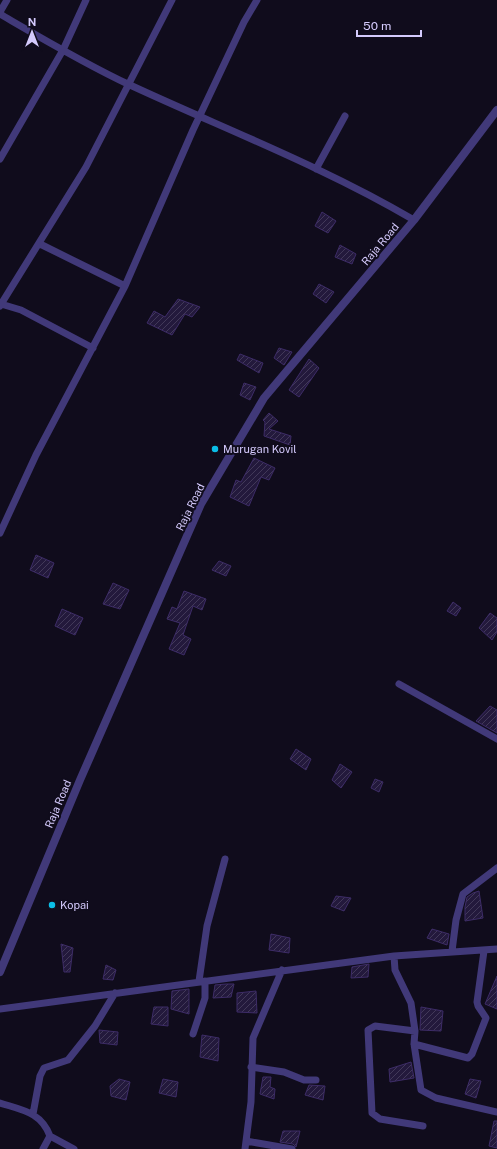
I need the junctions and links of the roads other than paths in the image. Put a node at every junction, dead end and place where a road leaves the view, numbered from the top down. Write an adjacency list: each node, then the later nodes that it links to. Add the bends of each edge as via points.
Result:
1 (7, 0): 5 (street)
2 (86, 0): 6 (street)
3 (172, 0): 7 (street)
4 (257, 0): 9 (street)
5 (0, 13): 6 (street)
6 (63, 50): 7 (street); 11 (street)
7 (129, 84): 9 (street); 14 (street, via 86,167 57,211)
8 (497, 110): 13 (street, Raja Road)
9 (200, 116): 12 (street); 15 (street)
10 (345, 116): 12 (street)
11 (0, 159)
12 (316, 169): 13 (street)
13 (414, 220): 28 (street, Raja Road, via 264,398 201,504 80,780)
14 (40, 244): 15 (street); 16 (street)
15 (125, 286): 17 (street)
16 (1, 305): 17 (street, via 21,310)
17 (93, 348): 18 (street, via 36,455)
18 (0, 533)
19 (399, 684): 20 (street)
20 (497, 739)
21 (225, 859): 29 (street, via 207,926)
22 (497, 868): 24 (street, via 463,894)
23 (497, 949): 25 (street)
24 (452, 951): 25 (street); 26 (street)
25 (484, 951): 34 (street, via 477,1002 486,1018 472,1054 468,1058)
26 (394, 956): 27 (street); 32 (street, via 395,970 411,1003)
27 (282, 970): 29 (street); 35 (street, via 253,1038)
28 (0, 972)
29 (202, 981): 30 (street); 33 (street, via 205,998)
30 (116, 993): 31 (street); 39 (street, via 95,1026 68,1060 44,1068 40,1076)
31 (0, 1009)
32 (415, 1031): 34 (street); 40 (street, via 375,1026 368,1030 372,1113 380,1119)
33 (193, 1034)
34 (414, 1044): 38 (street, via 421,1090 436,1098)
35 (251, 1067): 36 (street, via 284,1072 304,1080); 42 (street, via 251,1102)
36 (316, 1080)
37 (0, 1103): 39 (street)
38 (497, 1112)
39 (33, 1114): 41 (street, via 46,1125)
40 (423, 1126)
41 (50, 1136): 43 (street); 44 (street)
42 (246, 1141): 45 (street); 46 (street)
43 (43, 1149)
44 (74, 1149)
45 (244, 1149)
46 (292, 1149)

